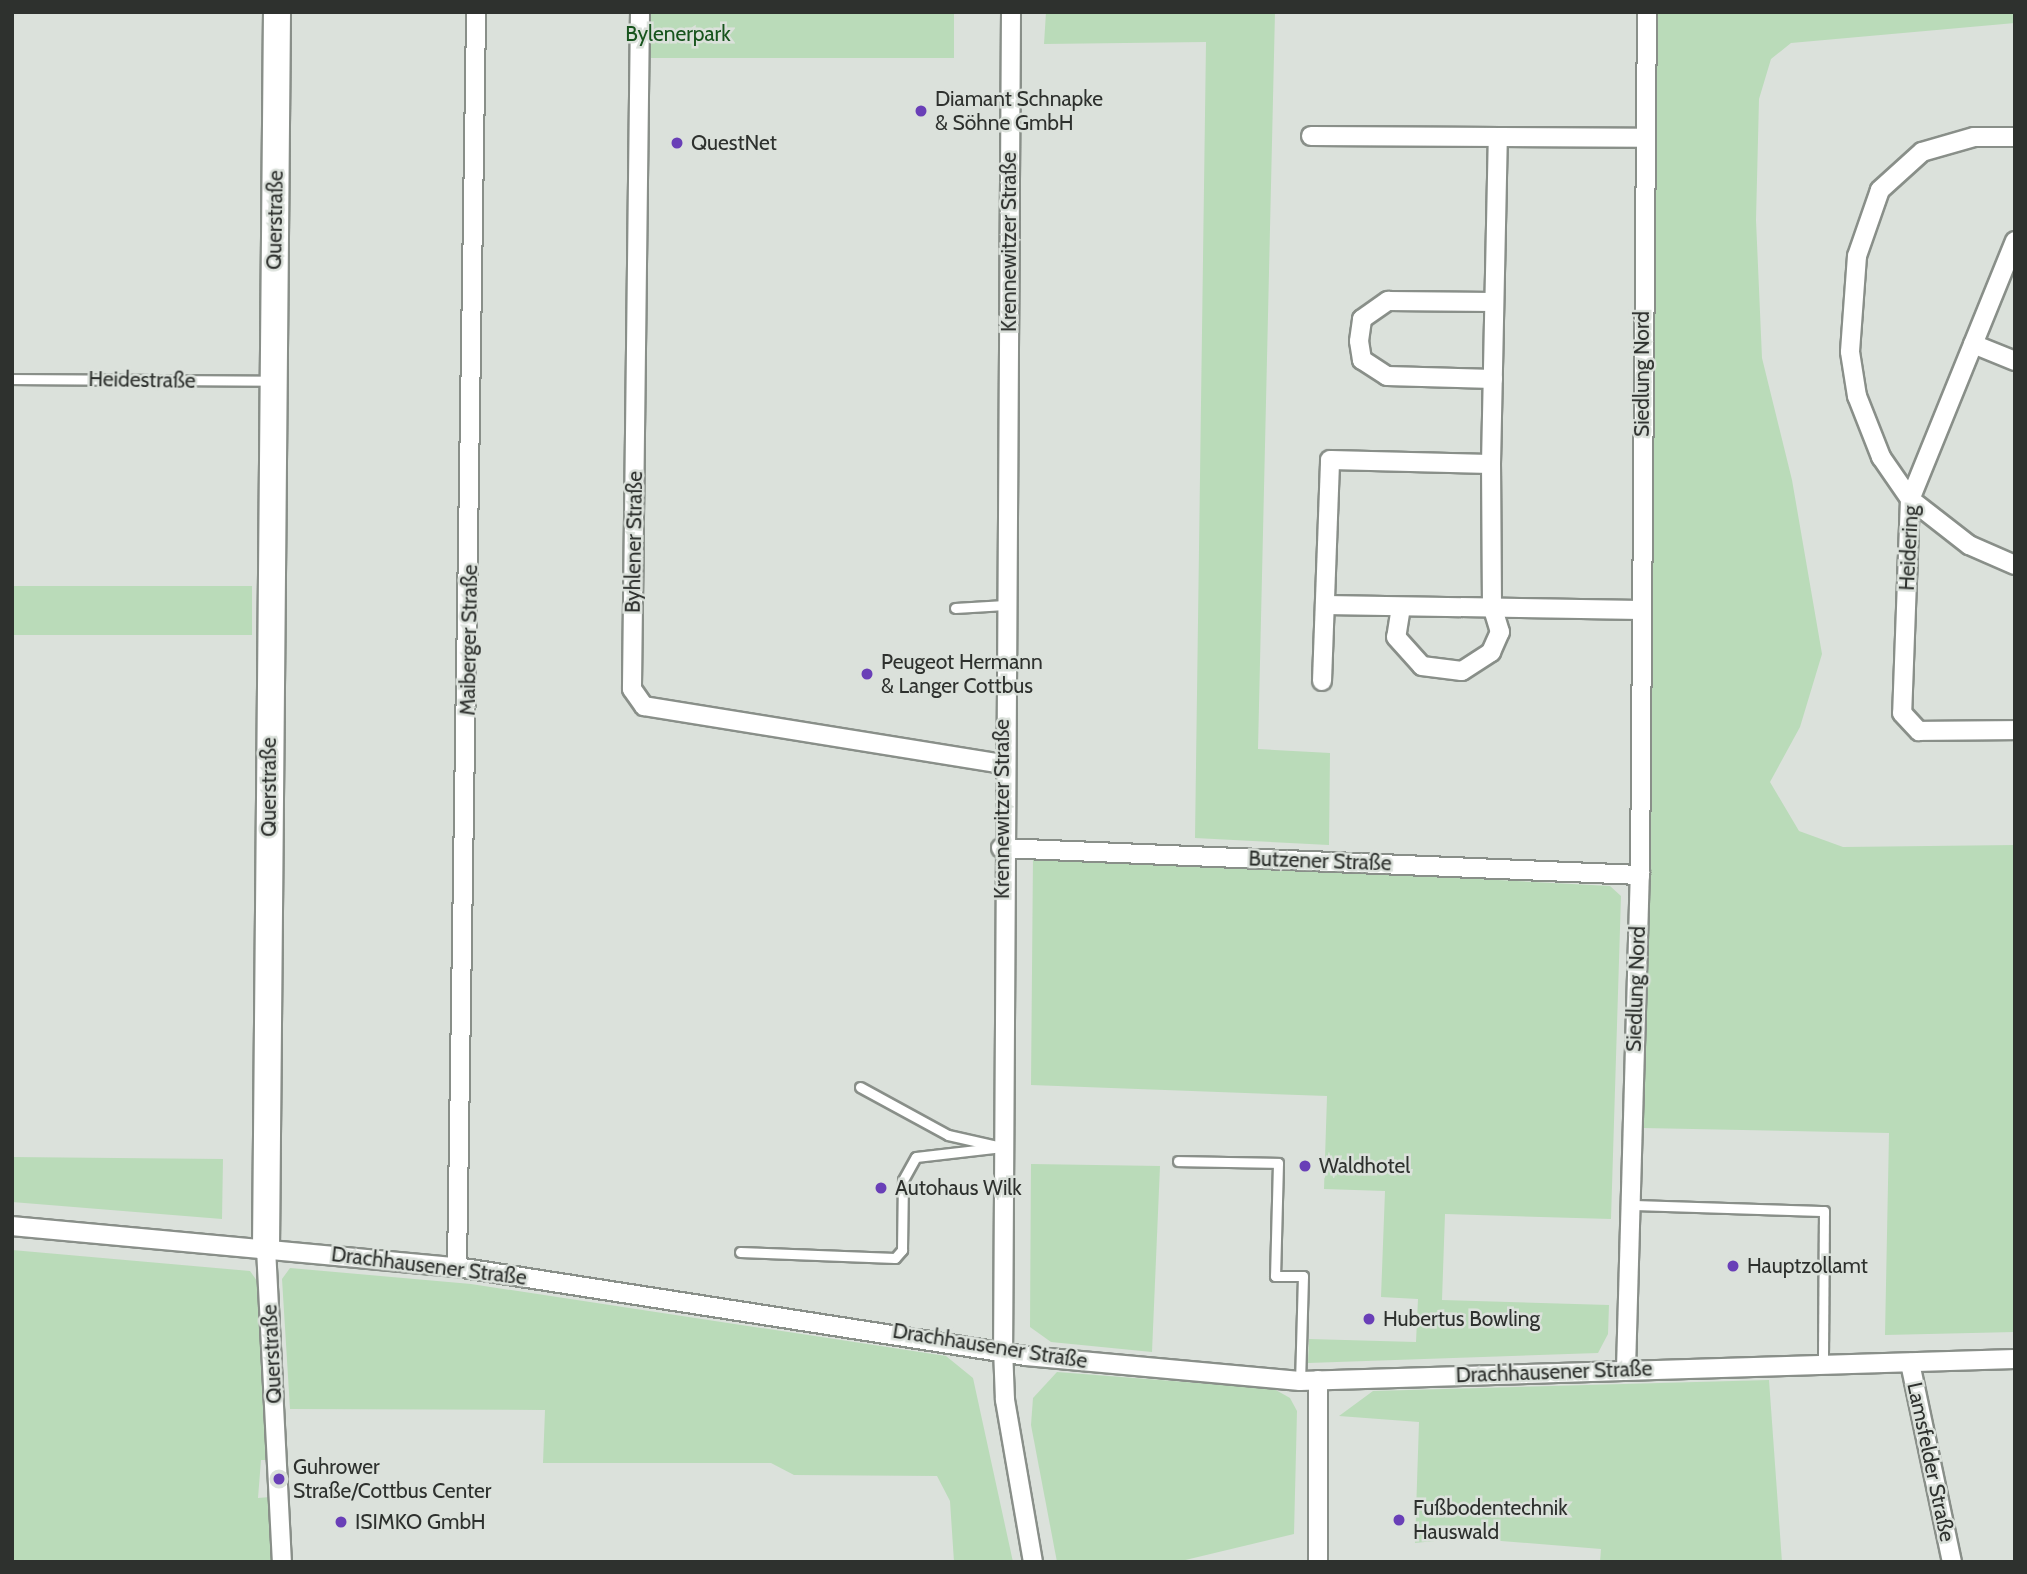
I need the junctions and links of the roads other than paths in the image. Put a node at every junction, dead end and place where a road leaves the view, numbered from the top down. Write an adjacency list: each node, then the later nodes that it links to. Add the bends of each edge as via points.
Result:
1 (277, 12): 16 (street, Querstraße)
2 (476, 12): 38 (street, Maiberger Straße)
3 (640, 12): 28 (street, Byhlener Straße, via 632,689 644,706)
4 (1012, 12): 20 (street, Krennewitzer Straße)
5 (1647, 12): 9 (street, Siedlung Nord)
6 (1311, 136): 7 (street)
7 (1498, 137): 9 (street); 11 (street)
8 (2015, 137): 18 (street, via 1975,137 1922,152 1880,190 1867,213 1850,352 1857,396 1881,457)
9 (1643, 138): 25 (street, Siedlung Nord)
10 (2015, 241): 12 (street, Heidering)
11 (1494, 302): 15 (street); 15 (street, via 1388,300 1362,319 1359,341 1362,360 1387,376)
12 (1973, 344): 13 (street); 18 (street, Heidering)
13 (2015, 361)
14 (12, 379): 16 (lane, Heidestraße)
15 (1493, 379): 17 (street)
16 (273, 381): 36 (street, Querstraße)
17 (1491, 464): 21 (street, via 1330,460); 22 (street)
18 (1910, 499): 19 (street, via 1969,545); 27 (street, Heidering, via 1902,713 1919,731)
19 (2015, 565)
20 (1005, 605): 24 (lane); 28 (street, Krennewitzer Straße)
21 (1325, 605): 23 (street); 26 (street)
22 (1492, 606): 23 (street); 23 (street, via 1500,632 1462,671 1422,666 1408,654 1396,637); 25 (street)
23 (1401, 607)
24 (955, 608)
25 (1641, 610): 30 (street, Siedlung Nord)
26 (1322, 681)
27 (2015, 730)
28 (1002, 764): 29 (street, Krennewitzer Straße)
29 (1001, 848): 30 (street, Butzener Straße); 32 (street, Krennewitzer Straße)
30 (1640, 875): 34 (street, Siedlung Nord)
31 (860, 1087): 32 (lane, via 948,1135)
32 (1002, 1147): 37 (lane, via 916,1157 903,1180 902,1250 895,1258); 39 (street, Krennewitzer Straße)
33 (1178, 1161): 44 (lane, via 1278,1163 1275,1276 1303,1276)
34 (1631, 1205): 42 (lane, via 1824,1211); 43 (street, Siedlung Nord)
35 (12, 1226): 36 (street, Drachhausener Straße)
36 (266, 1248): 38 (street, Drachhausener Straße); 45 (street, Querstraße)
37 (740, 1252)
38 (457, 1267): 39 (street, Drachhausener Straße)
39 (1003, 1348): 44 (street, Drachhausener Straße, via 1026,1356); 46 (street, Krennewitzer Straße, via 1005,1400)
40 (2015, 1359): 41 (street, Drachhausener Straße)
41 (1910, 1363): 42 (street, Drachhausener Straße); 48 (street, Lamsfelder Straße)
42 (1824, 1365): 43 (street, Drachhausener Straße)
43 (1626, 1369): 44 (street, Drachhausener Straße)
44 (1309, 1380): 47 (street)
45 (282, 1562)
46 (1033, 1562)
47 (1318, 1562)
48 (1952, 1562)

